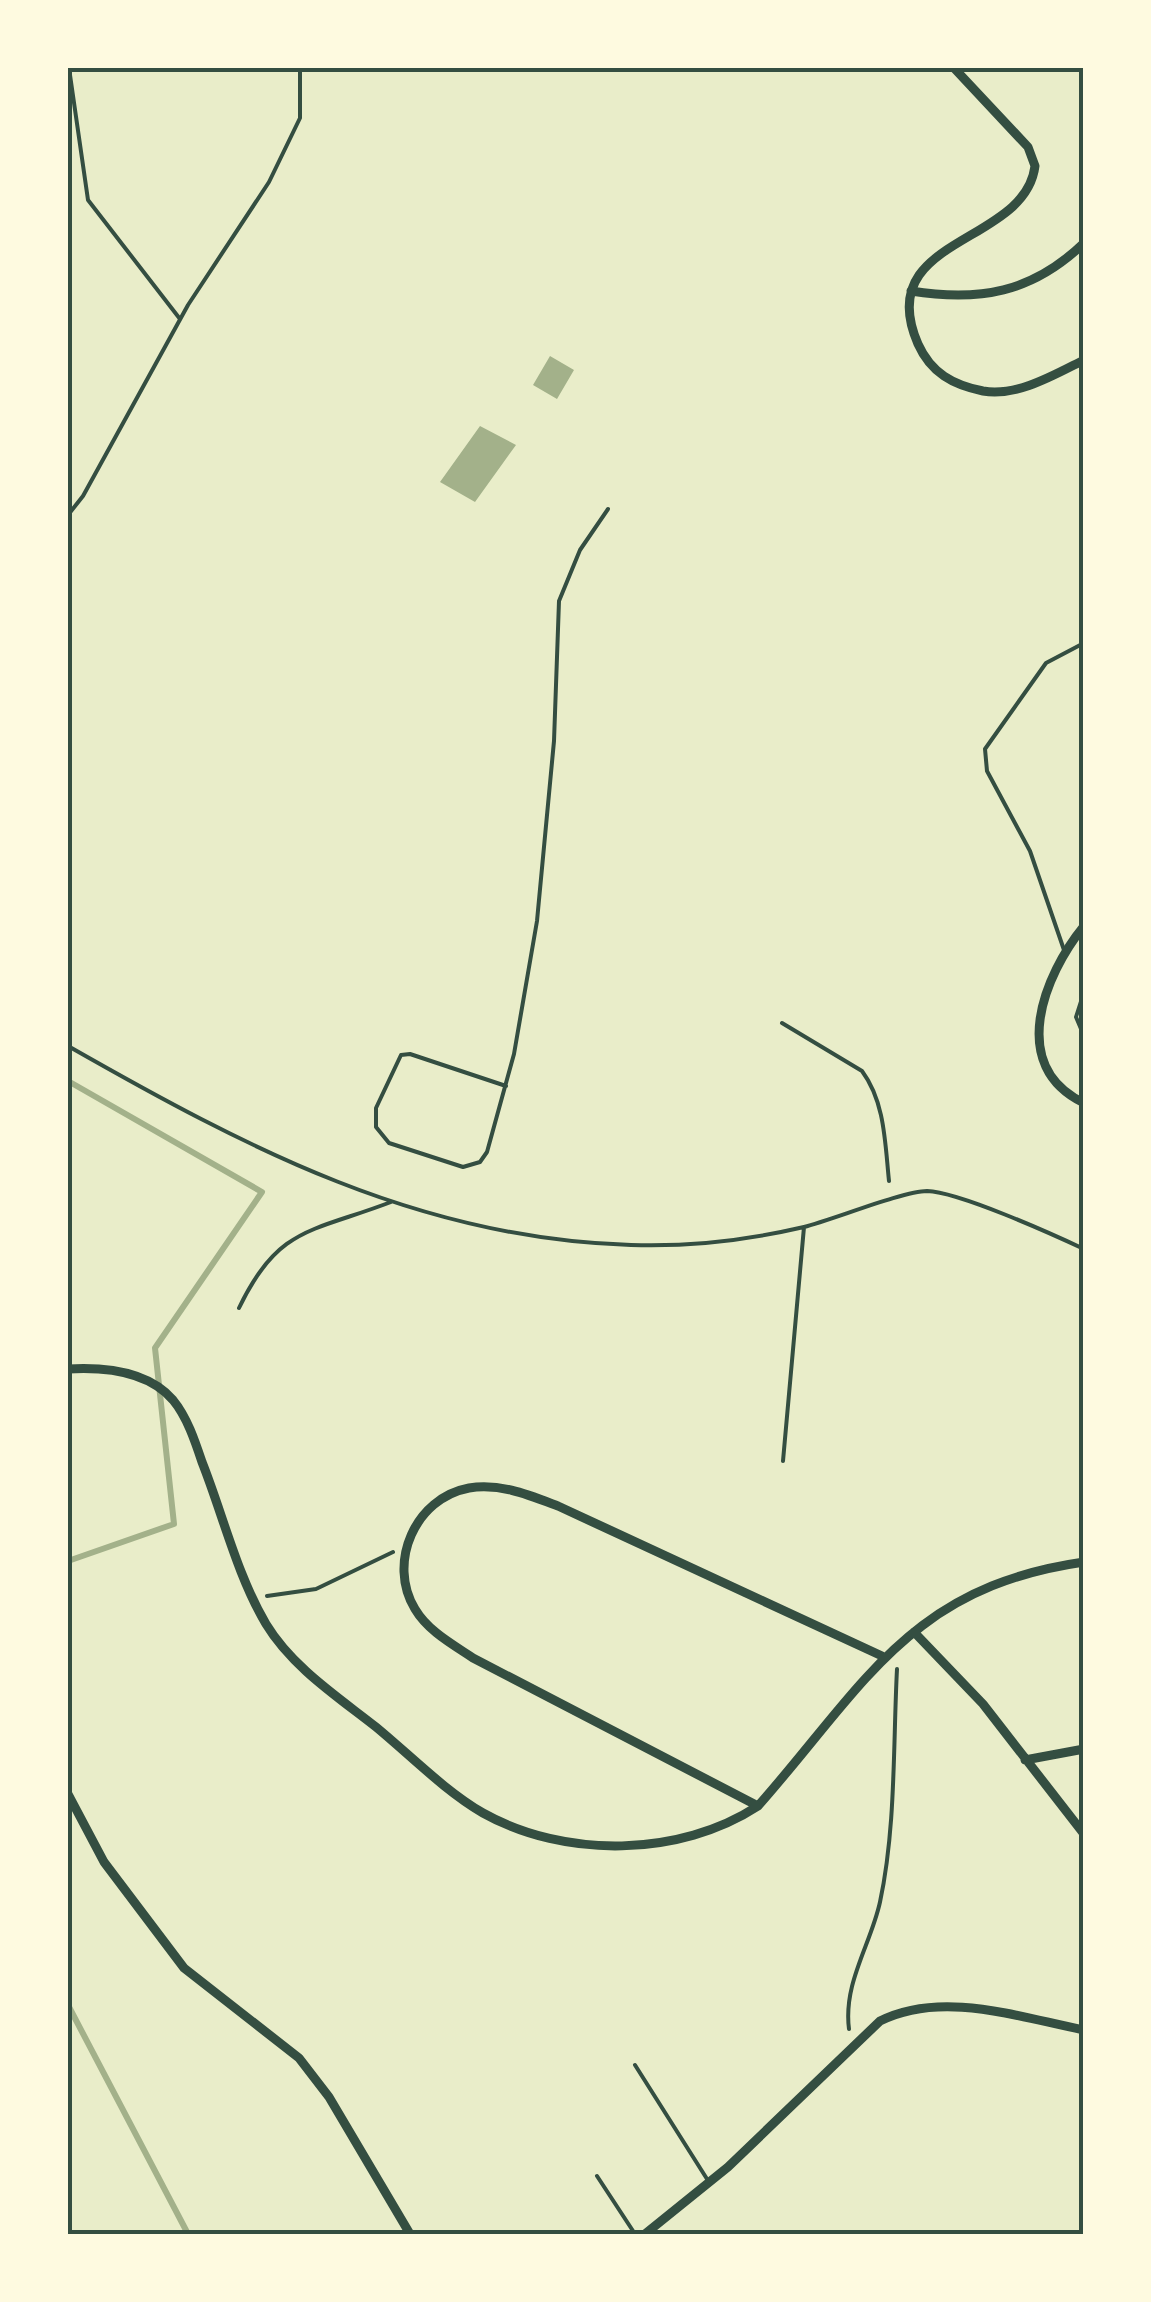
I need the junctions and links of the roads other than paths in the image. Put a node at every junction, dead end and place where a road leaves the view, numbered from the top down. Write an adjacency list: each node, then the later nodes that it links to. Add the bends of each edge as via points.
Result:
1 (954, 68): 3 (street, via 1028,148 1034,174 992,224 948,246)
2 (1084, 243): 3 (street, via 1021,286 957,299)
3 (912, 292): 4 (street, via 907,319 924,358 942,377 965,387 1020,388)
4 (1084, 360)
5 (608, 509): 13 (lane, via 580,550 559,600 537,921)
6 (1084, 643): 8 (lane, via 1046,664 985,750 987,771 1030,851)
7 (1084, 926): 8 (street)
8 (1064, 950): 14 (street, via 1038,1020 1038,1049 1048,1072)
9 (1084, 992): 11 (lane, via 1076,1017)
10 (782, 1022): 15 (lane, via 870,1082)
11 (1084, 1036)
12 (68, 1046): 16 (lane, via 237,1141)
13 (506, 1086): 13 (lane, via 487,1152 472,1166 388,1143 376,1127 376,1108 400,1055)
14 (1084, 1103)
15 (889, 1181)
16 (392, 1202): 17 (lane, via 557,1240 634,1245 732,1240); 19 (lane, via 277,1248 258,1268)
17 (804, 1227): 18 (lane, via 927,1191); 21 (lane)
18 (1084, 1248)
19 (239, 1308)
20 (68, 1370): 28 (street, via 127,1374 173,1400 268,1627 314,1678 482,1812 542,1837 656,1844 700,1834)
21 (783, 1461)
22 (1084, 1562): 23 (street, via 971,1592)
23 (914, 1632): 24 (street); 26 (street, via 984,1704)
24 (882, 1656): 28 (street); 28 (street, via 516,1490 466,1489 446,1497 413,1529 404,1549 407,1589 436,1634)
25 (1084, 1749): 26 (street)
26 (1024, 1760): 29 (street)
27 (68, 1794): 34 (street, via 113,1876 184,1968 299,2058)
28 (758, 1806)
29 (1084, 1834)
30 (1084, 2030): 33 (street, via 962,2007 924,2006 880,2021)
31 (635, 2065): 33 (lane)
32 (597, 2176): 35 (lane)
33 (709, 2182): 36 (street)
34 (410, 2234)
35 (635, 2234)
36 (645, 2234)

